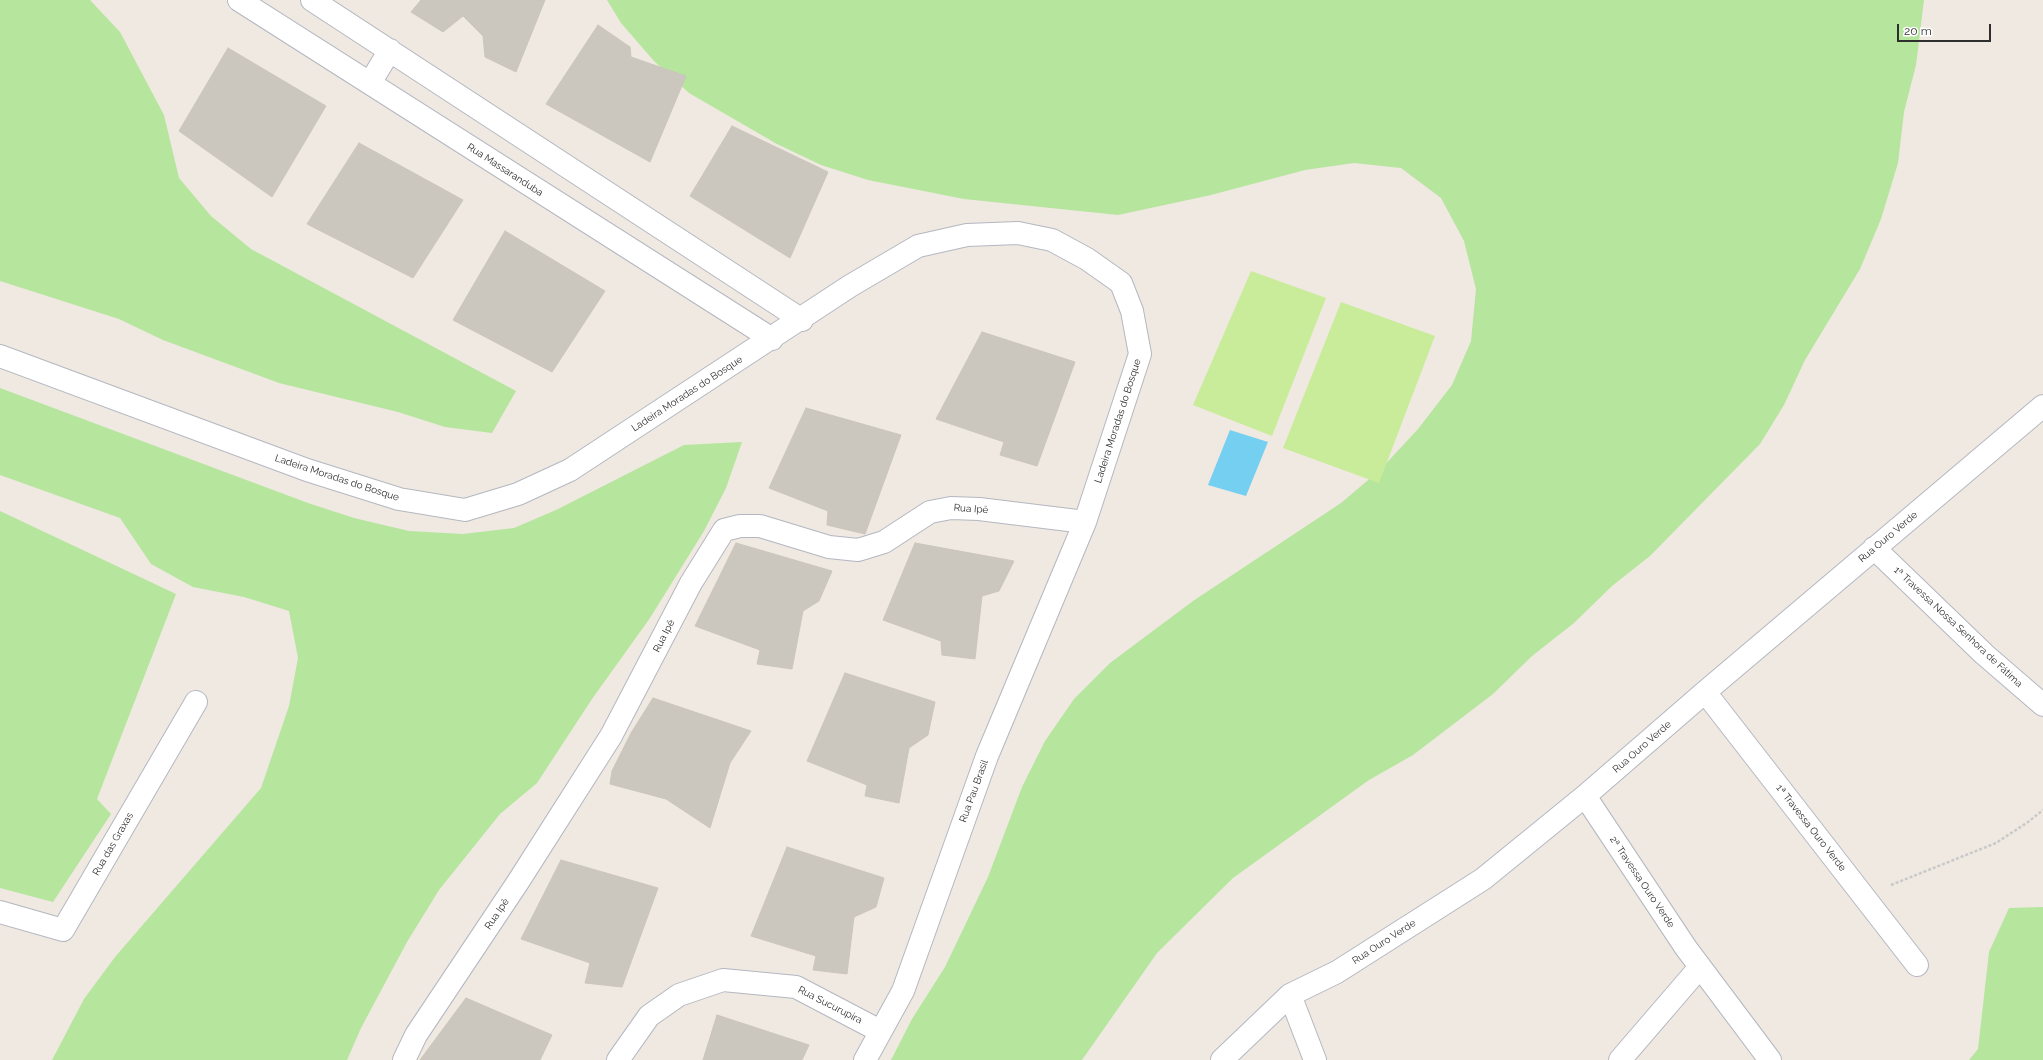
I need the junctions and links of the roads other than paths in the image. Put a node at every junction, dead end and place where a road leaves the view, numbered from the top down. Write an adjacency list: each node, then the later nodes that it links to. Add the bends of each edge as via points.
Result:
1 (239, 0): 4 (street, Rua Massaranduba)
2 (312, 0): 3 (street)
3 (390, 50): 4 (street); 5 (street)
4 (370, 83): 6 (street, Rua Massaranduba)
5 (540, 150): 6 (street); 7 (street)
6 (520, 179): 8 (street, Rua Massaranduba)
7 (802, 320): 8 (street, Ladeira Moradas do Bosque); 11 (street, Ladeira Moradas do Bosque, via 850,286 918,246 967,235 1018,233 1052,240 1087,258 1121,283 1132,311 1140,354)
8 (772, 339): 9 (street, Ladeira Moradas do Bosque, via 570,470 518,494 465,510 399,499 307,470)
9 (0, 356)
10 (2043, 406): 12 (street, Rua Ouro Verde)
11 (1084, 522): 21 (street, Rua Pau Brasil, via 987,756 902,991); 22 (street, Rua Ipê, via 951,508 930,512 884,542 858,550 829,547 760,526 740,526 724,530 691,583 612,736 416,1035)
12 (1874, 548): 13 (street, Rua Ouro Verde); 15 (street, 1ª Travessa Nossa Senhora de Fátima, via 1984,654)
13 (1705, 692): 16 (street, Rua Ouro Verde); 18 (street, 1ª Travessa Ouro Verde)
14 (196, 702): 17 (street, Rua das Graxas, via 63,930)
15 (2043, 705)
16 (1585, 796): 19 (street, 2ª Travessa Ouro Verde); 20 (street, Rua Ouro Verde, via 1483,879 1337,972)
17 (0, 912)
18 (1917, 965)
19 (1700, 967): 27 (street); 28 (street, 2ª Travessa Ouro Verde)
20 (1290, 995): 25 (street, Rua Ouro Verde); 26 (street)
21 (880, 1031): 23 (street, Rua Sucurupira, via 796,987 723,980 679,995 649,1016); 24 (street, Rua Pau Brasil)
22 (404, 1060)
23 (618, 1060)
24 (865, 1060)
25 (1222, 1060)
26 (1315, 1060)
27 (1620, 1060)
28 (1770, 1060)

